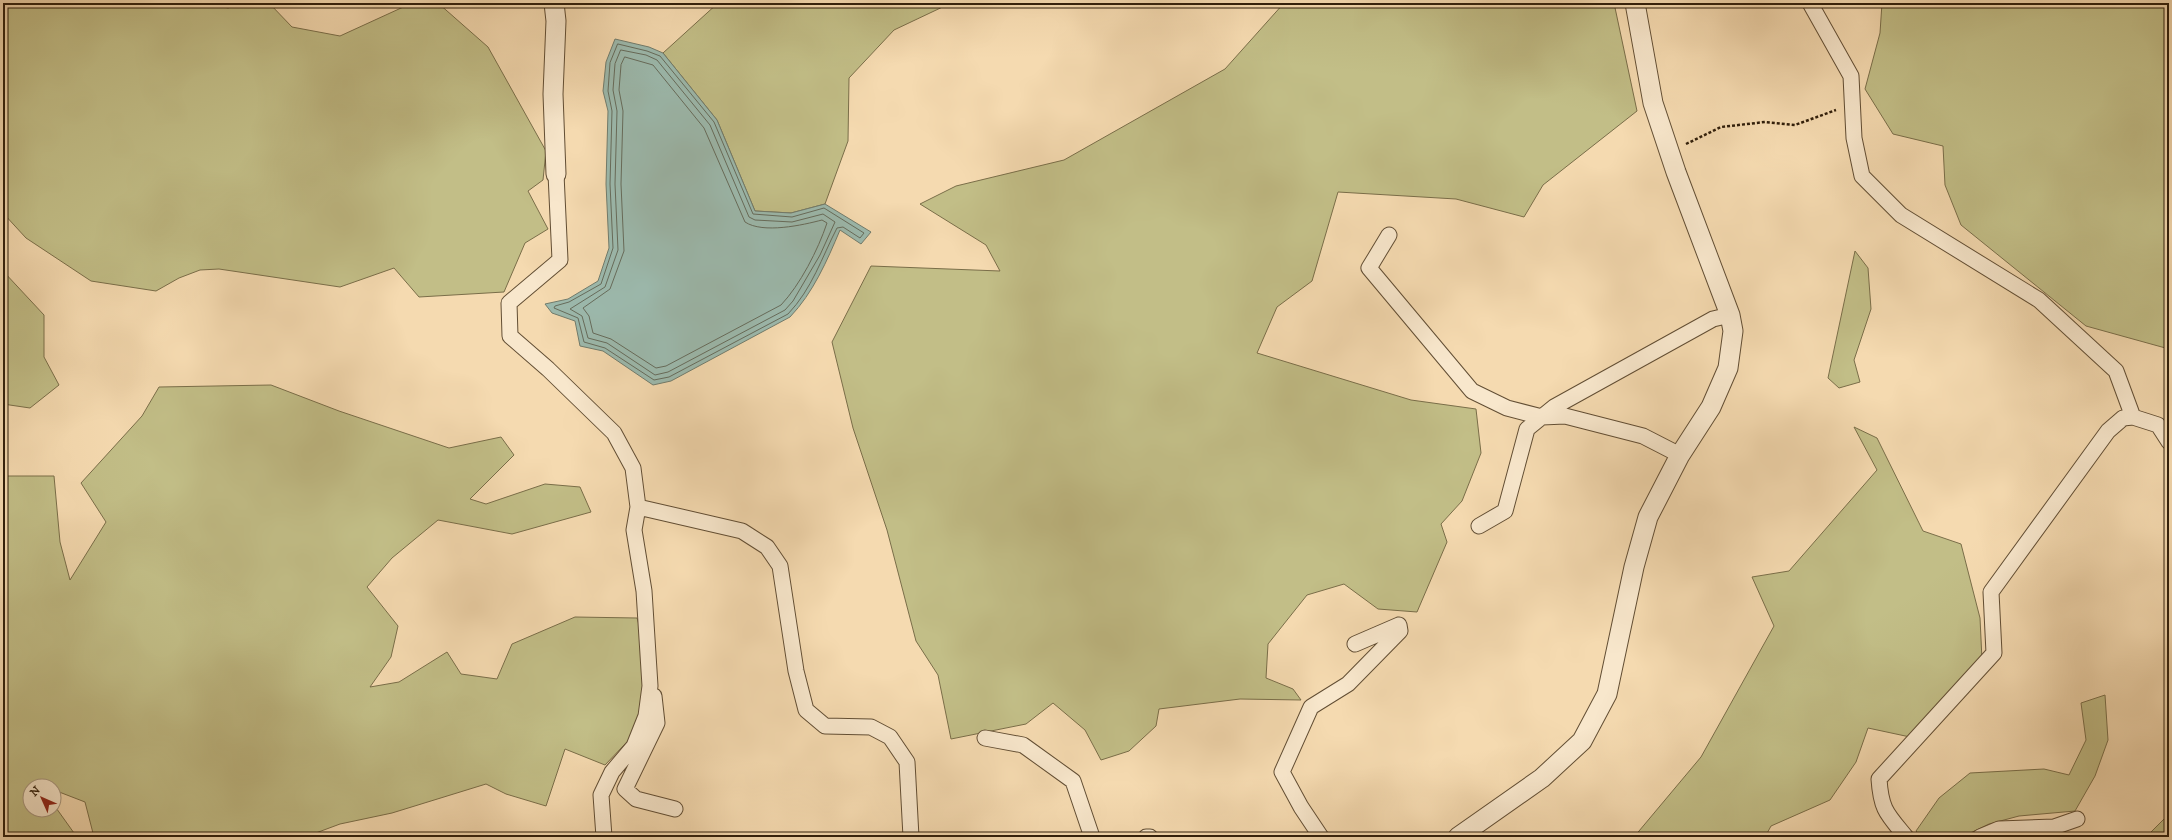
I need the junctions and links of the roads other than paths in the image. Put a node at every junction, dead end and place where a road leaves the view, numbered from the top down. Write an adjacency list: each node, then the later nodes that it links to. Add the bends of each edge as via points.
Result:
1 (554, 3): 4 (street)
2 (1635, 3): 6 (street, via 1653,103)
3 (1810, 3): 8 (street, via 1851,76 1854,138 1862,176 1901,215 2039,300 2116,371)
4 (556, 174): 11 (street, via 560,260 509,303 510,336 614,433 632,468)
5 (1389, 235): 7 (street, via 1369,268 1472,391 1507,408)
6 (1730, 315): 7 (street, via 1713,319 1554,407); 10 (street, via 1733,331 1728,368 1711,407)
7 (1542, 417): 10 (street, via 1565,416 1643,436); 12 (street, via 1528,429 1505,511)
8 (2133, 418): 9 (street, via 2158,426); 25 (street, via 2123,418 2108,431 1991,592 1994,653 1879,779 1880,800)
9 (2169, 442)
10 (1680, 455): 24 (street, via 1648,518 1634,568 1607,694 1582,740 1542,778)
11 (638, 508): 14 (street, via 634,530 644,591); 19 (street, via 742,531 767,547 780,566 796,672 806,710 825,726 872,727 890,737 907,762)
12 (1479, 526)
13 (1354, 644): 23 (street, via 1399,625 1400,631 1348,684 1311,707 1282,772)
14 (650, 686): 16 (street, via 657,723 625,789 636,799); 18 (street, via 646,716 634,746 612,772 601,795)
15 (985, 738): 20 (street, via 1023,745 1073,781)
16 (675, 809)
17 (2077, 819): 26 (street, via 2054,827 1998,829)
18 (604, 837)
19 (911, 837)
20 (1092, 837)
21 (1146, 837): 22 (street)
22 (1150, 837)
23 (1321, 837)
24 (1458, 837)
25 (1906, 837)
26 (1980, 837)

